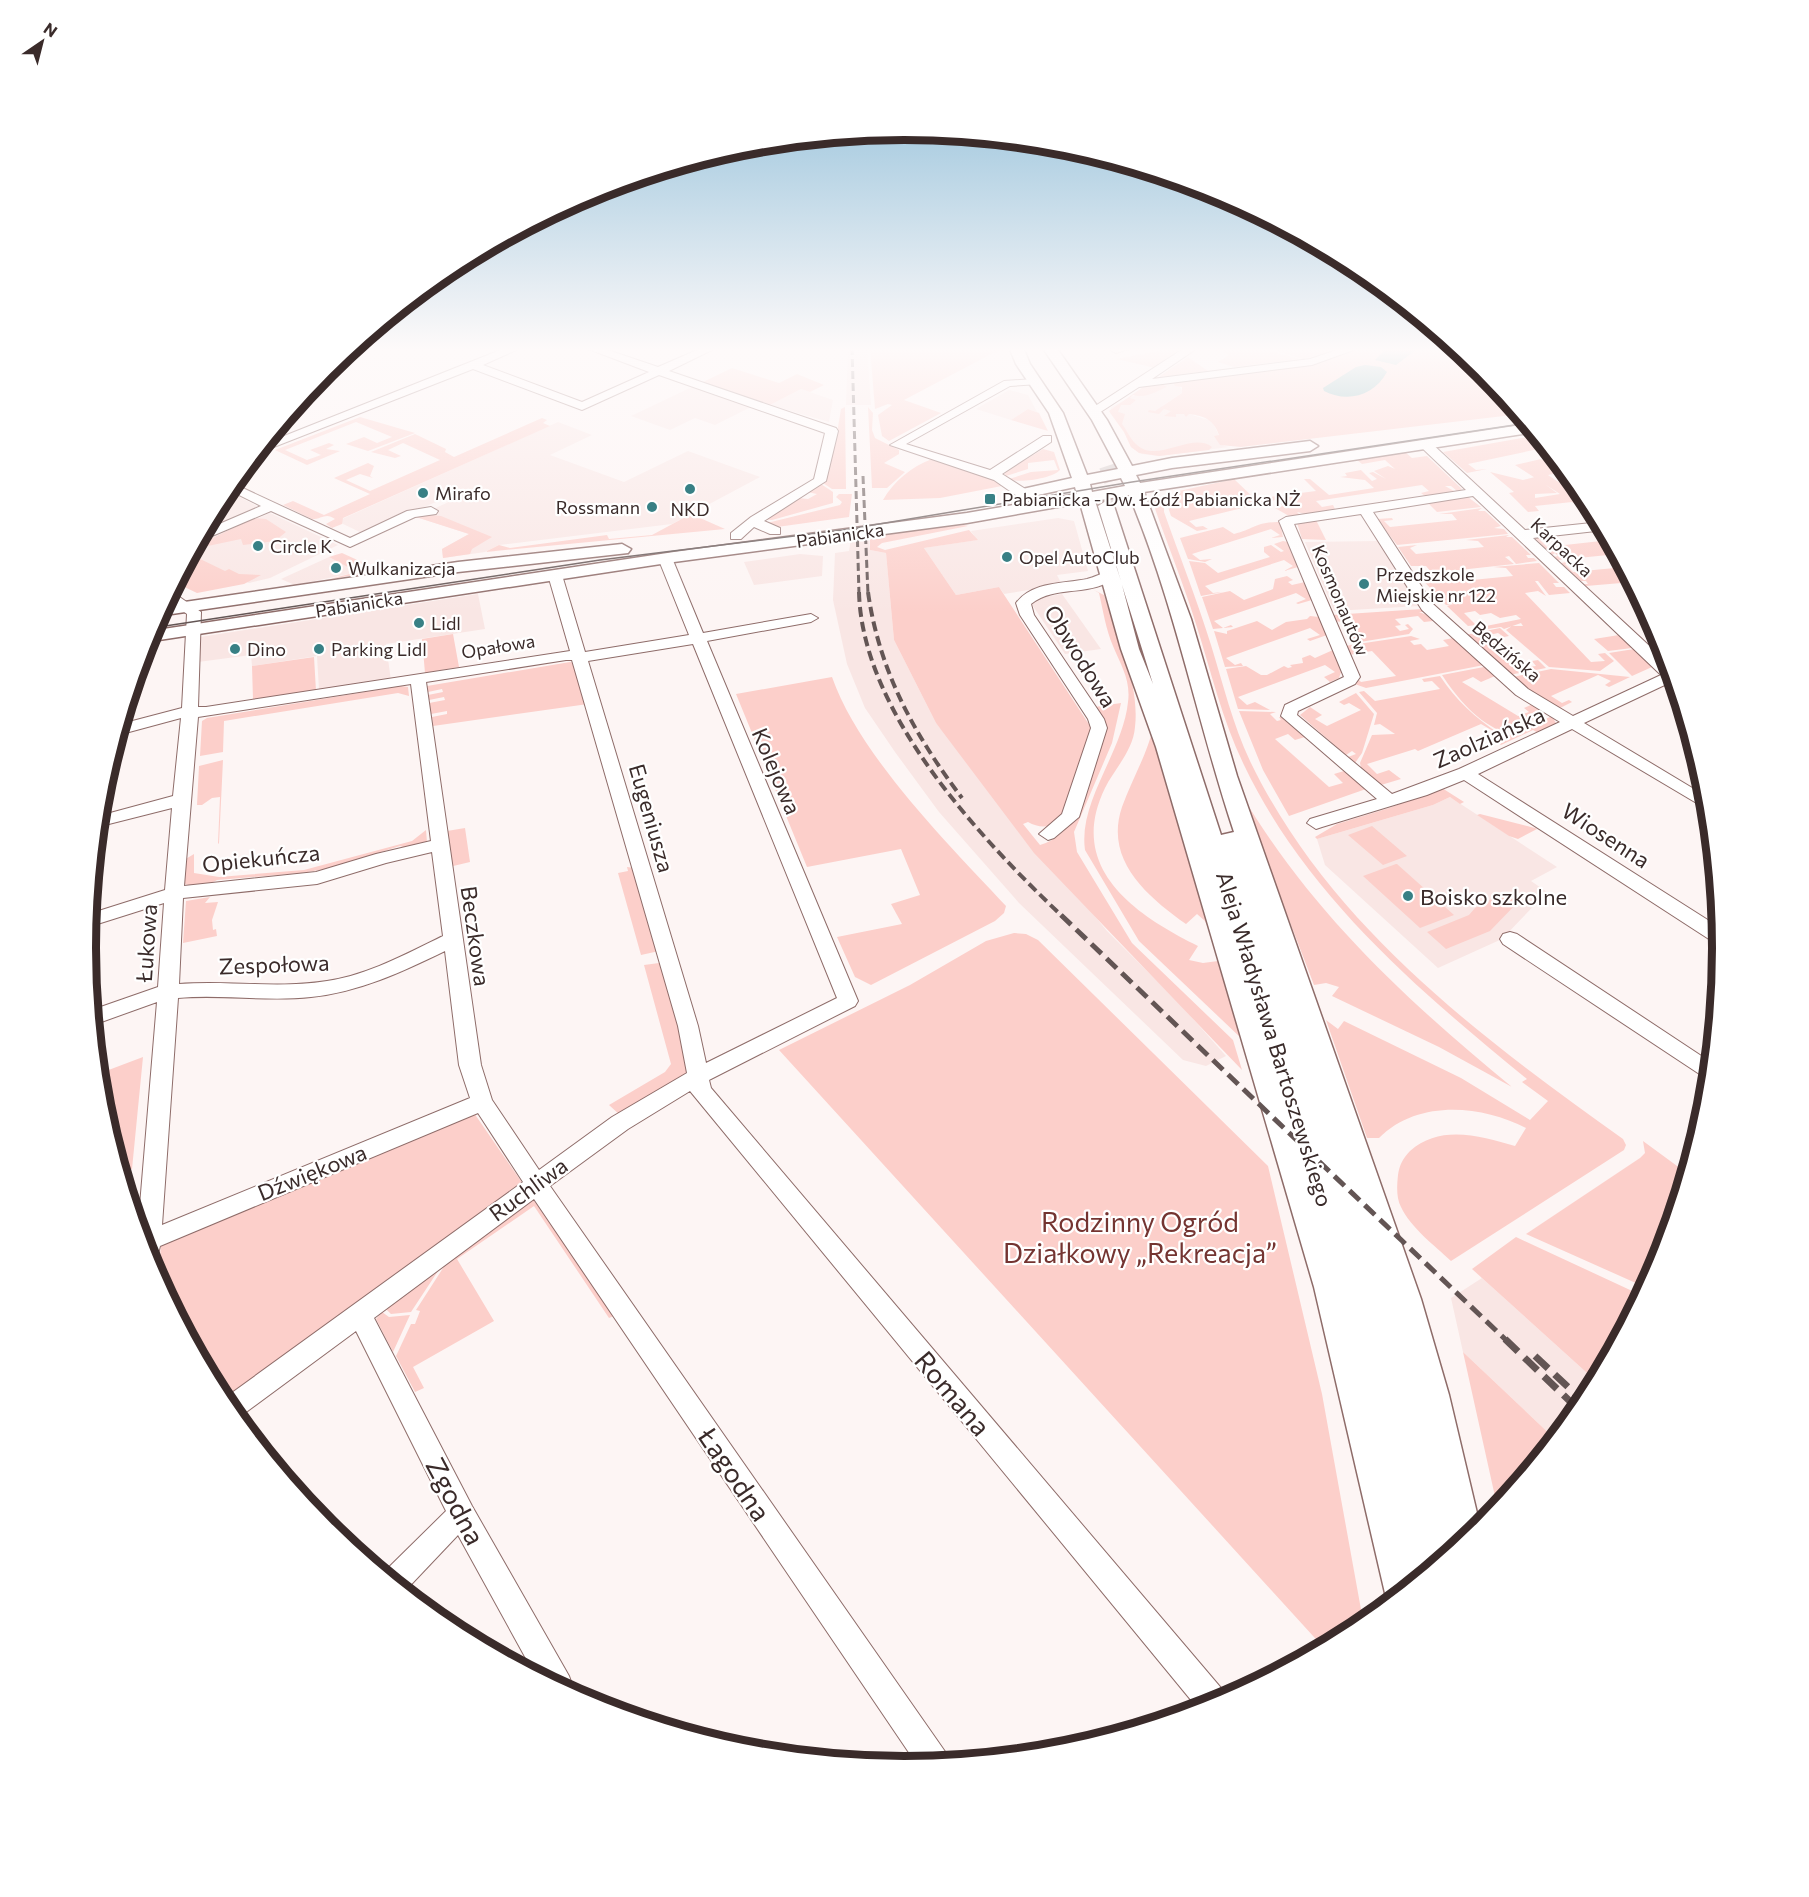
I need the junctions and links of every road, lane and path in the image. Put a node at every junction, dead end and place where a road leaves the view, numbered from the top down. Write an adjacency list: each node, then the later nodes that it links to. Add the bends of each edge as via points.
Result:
1 (297, 436): 13 (street)
2 (833, 436): 27 (street, via 820,481)
3 (913, 436): 18 (street, via 896,445)
4 (1065, 436): 19 (main road)
5 (1081, 436): 11 (main road)
6 (1093, 436): 16 (main road)
7 (1109, 436): 14 (main road)
8 (1382, 436): 15 (main road, Pabianicka)
9 (1482, 436): 12 (main road)
10 (1047, 439): 18 (street)
11 (1085, 444)
12 (1425, 444): 21 (street, Karpacka); 23 (main road)
13 (272, 446)
14 (1117, 451): 15 (main road, via 1137,460); 17 (main road)
15 (1172, 463): 17 (main road, Pabianicka)
16 (1107, 466)
17 (1128, 471): 19 (main road, Pabianicka); 23 (main road)
18 (991, 475): 22 (street, via 1005,480)
19 (1082, 481): 22 (main road, Pabianicka); 23 (main road)
20 (238, 490): 24 (street)
21 (1476, 492): 25 (street, Kosmonautów); 31 (street, Karpacka)
22 (1023, 501): 23 (main road, via 1068,509); 29 (main road, Pabianicka); 33 (main road, Pabianicka)
23 (1108, 502): 35 (main road); 75 (main road, via 1179,606 1226,776 1406,1299); 76 (main road, Aleja Władysława Bartoszewskiego, via 1372,1266 1410,1396); 77 (main road, Aleja Władysława Bartoszewskiego, via 1363,1319 1396,1450)
24 (271, 506): 26 (street, via 350,543 412,514); 30 (street)
25 (1365, 509): 48 (street, Będzińska, via 1427,607 1516,687); 53 (street, Kosmonautów, via 1286,521 1352,677 1288,712)
26 (431, 510)
27 (756, 520): 29 (street, via 760,526); 32 (street)
28 (1594, 527): 31 (street)
29 (775, 531): 32 (main road, Pabianicka)
30 (211, 533)
31 (1520, 535): 44 (street, Karpacka)
32 (736, 536): 37 (main road, Pabianicka, via 458,567)
33 (665, 558): 34 (main road, Pabianicka); 42 (street, Kolejowa)
34 (555, 574): 40 (main road, Pabianicka); 43 (street, Eugeniusza)
35 (1106, 584): 56 (street, Obwodowa, via 1037,592 1023,603 1099,728 1070,817); 79 (main road, via 1166,747 1329,1287)
36 (176, 599): 37 (street)
37 (189, 607): 38 (main road, Pabianicka); 40 (street, Łukowa, via 194,612)
38 (171, 610)
39 (811, 618): 42 (street, Opałowa)
40 (193, 630): 41 (main road, Pabianicka); 47 (street, Łukowa)
41 (160, 635)
42 (698, 639): 43 (street, Opałowa); 64 (street, Kolejowa)
43 (578, 656): 45 (street, Opałowa); 67 (street, Eugeniusza, via 688,1026)
44 (1661, 665)
45 (418, 679): 47 (street, Opałowa); 57 (street, Beczkowa)
46 (1666, 679): 48 (street, Zaolziańska)
47 (190, 712): 49 (street, Opałowa); 52 (street, Łukowa)
48 (1574, 724): 50 (street, Zaolziańska); 51 (street, Będzińska)
49 (127, 728)
50 (1465, 773): 53 (street, Zaolziańska); 60 (street, Wiosenna)
51 (1698, 799)
52 (180, 800): 54 (street); 58 (street, Łukowa)
53 (1390, 801): 55 (street, Zaolziańska)
54 (107, 820)
55 (1316, 824)
56 (1048, 834)
57 (440, 845): 58 (street, Opiekuńcza, via 320,877); 62 (street, Beczkowa)
58 (174, 893): 59 (street, Opiekuńcza); 63 (street, Łukowa)
59 (97, 918)
60 (1712, 932)
61 (1510, 939): 66 (street)
62 (452, 940): 63 (street, Zespołowa, via 379,974 327,988); 68 (street, Beczkowa, via 470,1065)
63 (167, 992): 65 (street, Zespołowa); 70 (street, Łukowa)
64 (848, 1001): 67 (street, Ruchliwa)
65 (99, 1015)
66 (1704, 1067)
67 (699, 1076): 69 (street, Ruchliwa, via 620,1123); 81 (street, Romana, via 701,1091)
68 (482, 1101): 69 (street, Beczkowa); 71 (street, Dźwiękowa)
69 (536, 1184): 72 (street, Ruchliwa); 82 (street, Łagodna)
70 (147, 1230)
71 (153, 1244)
72 (359, 1313): 73 (street, Ruchliwa); 74 (street, Zgodna)
73 (237, 1404)
74 (462, 1515): 78 (street, via 442,1530); 80 (street, Zgodna)
75 (1465, 1531)
76 (1442, 1552)
77 (1419, 1572)
78 (398, 1578)
79 (1399, 1588)
80 (551, 1676)
81 (1209, 1697)
82 (930, 1756)

